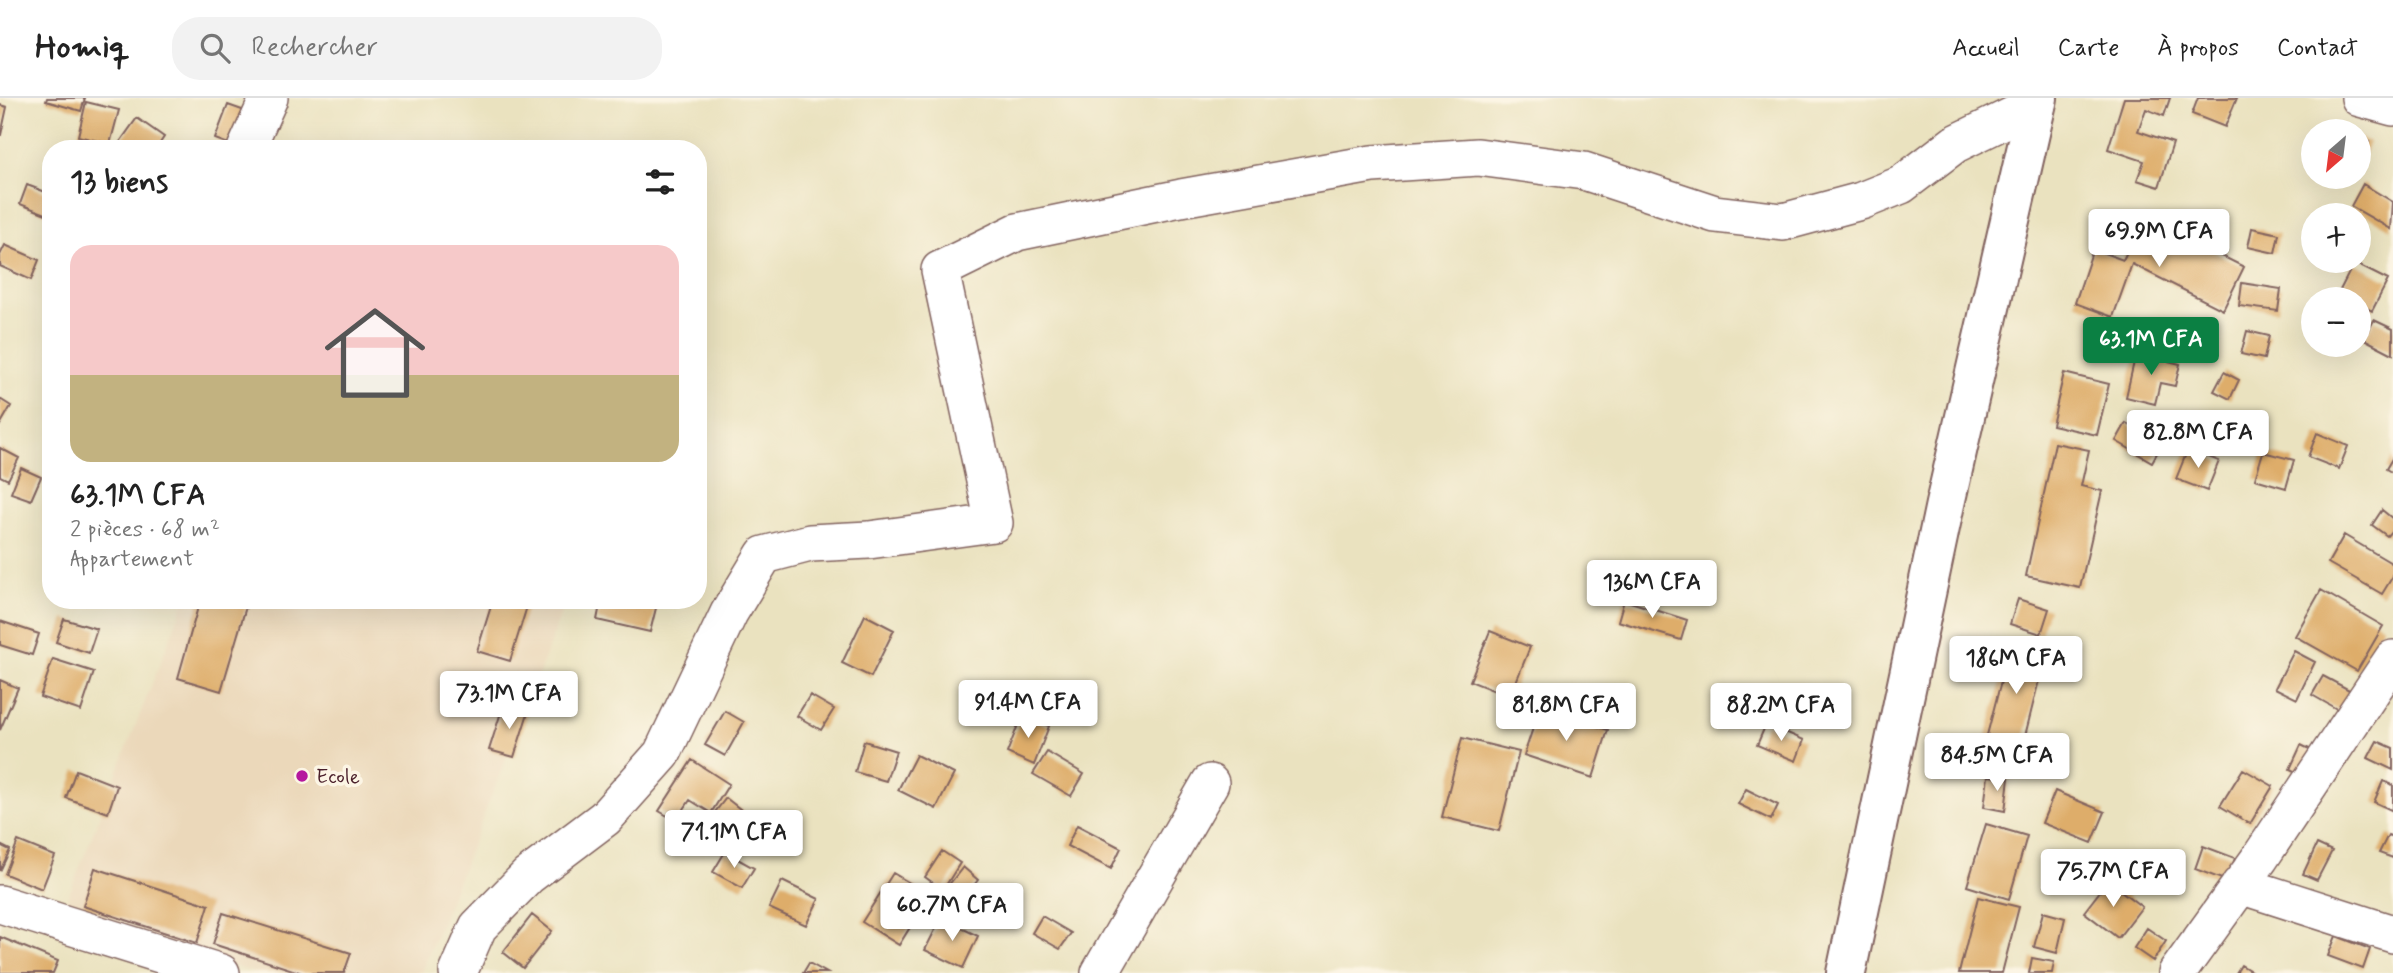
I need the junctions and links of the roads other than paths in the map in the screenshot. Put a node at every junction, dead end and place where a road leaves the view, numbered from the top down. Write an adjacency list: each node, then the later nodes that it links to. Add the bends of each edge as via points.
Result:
1 (269, 98): 5 (street)
2 (2360, 98): 4 (street)
3 (2037, 101): 13 (street, via 1955,144 1901,185 1783,222 1715,214 1584,172 1478,157 1372,164 1029,229 940,270 994,523 810,543 764,555 729,613 662,754 605,818 528,876 478,928); 15 (main road, via 1945,504)
4 (2393, 107)
5 (250, 140)
6 (2393, 659): 7 (street)
7 (2380, 701): 9 (street)
8 (1210, 783): 14 (street)
9 (2240, 885): 11 (street); 16 (street)
10 (0, 904): 12 (street)
11 (2393, 934)
12 (221, 973)
13 (458, 973)
14 (1100, 973)
15 (1846, 973)
16 (2176, 973)

